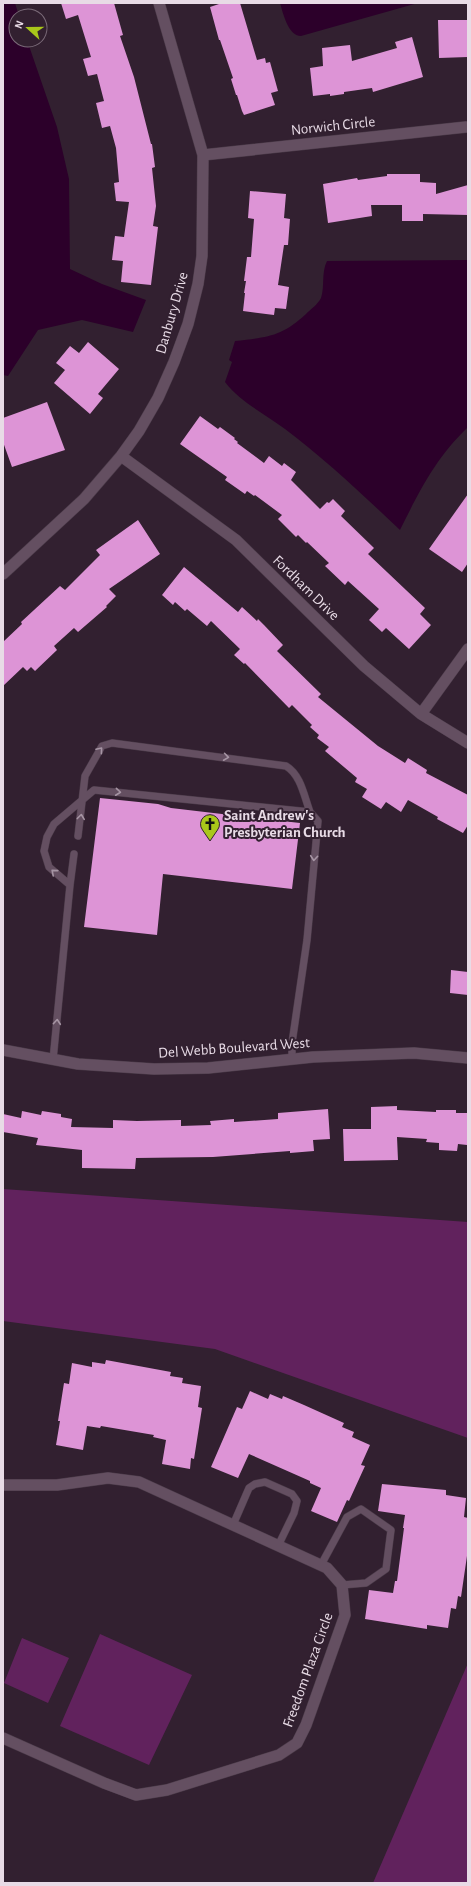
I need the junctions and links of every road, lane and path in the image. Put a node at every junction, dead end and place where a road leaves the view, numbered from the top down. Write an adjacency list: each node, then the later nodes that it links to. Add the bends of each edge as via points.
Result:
1 (159, 3): 3 (street, Danbury Drive)
2 (466, 127): 3 (street, Norwich Circle)
3 (203, 155): 4 (street, Danbury Drive, via 202,256 188,324 158,398)
4 (121, 456): 5 (street, Danbury Drive, via 84,499); 7 (street, Fordham Drive, via 236,540 364,666)
5 (3, 574)
6 (468, 649): 7 (street)
7 (421, 714): 8 (street, Fordham Drive)
8 (468, 743)
9 (83, 799): 10 (lane, one-way to 10, via 94,790); 10 (lane, one-way to 10, via 85,776 102,746 112,743 286,766 293,770 299,780); 11 (lane, one-way to 9); 13 (lane, one-way to 9, via 49,867 44,851 46,837 54,824)
10 (310, 812): 16 (lane, one-way to 16, via 318,821)
11 (78, 836)
12 (74, 854): 13 (lane)
13 (70, 884): 17 (lane, one-way to 13)
14 (3, 1050): 17 (street, Del Webb Boulevard West)
15 (468, 1058): 16 (street, Del Webb Boulevard West, via 414,1053)
16 (292, 1059): 17 (street, Del Webb Boulevard West, via 182,1069 102,1067)
17 (53, 1060)
18 (3, 1485): 19 (street, via 57,1485 108,1478 139,1482)
19 (233, 1525): 20 (street); 20 (lane, via 249,1488 255,1484 265,1482 292,1494 297,1501 294,1513)
20 (278, 1546): 21 (street)
21 (321, 1565): 22 (street); 22 (lane, via 347,1517 361,1509 391,1530 386,1569 366,1583)
22 (342, 1585): 23 (street, Freedom Plaza Circle, via 345,1615 306,1724 297,1743 278,1755 167,1790 136,1795)
23 (3, 1738)

